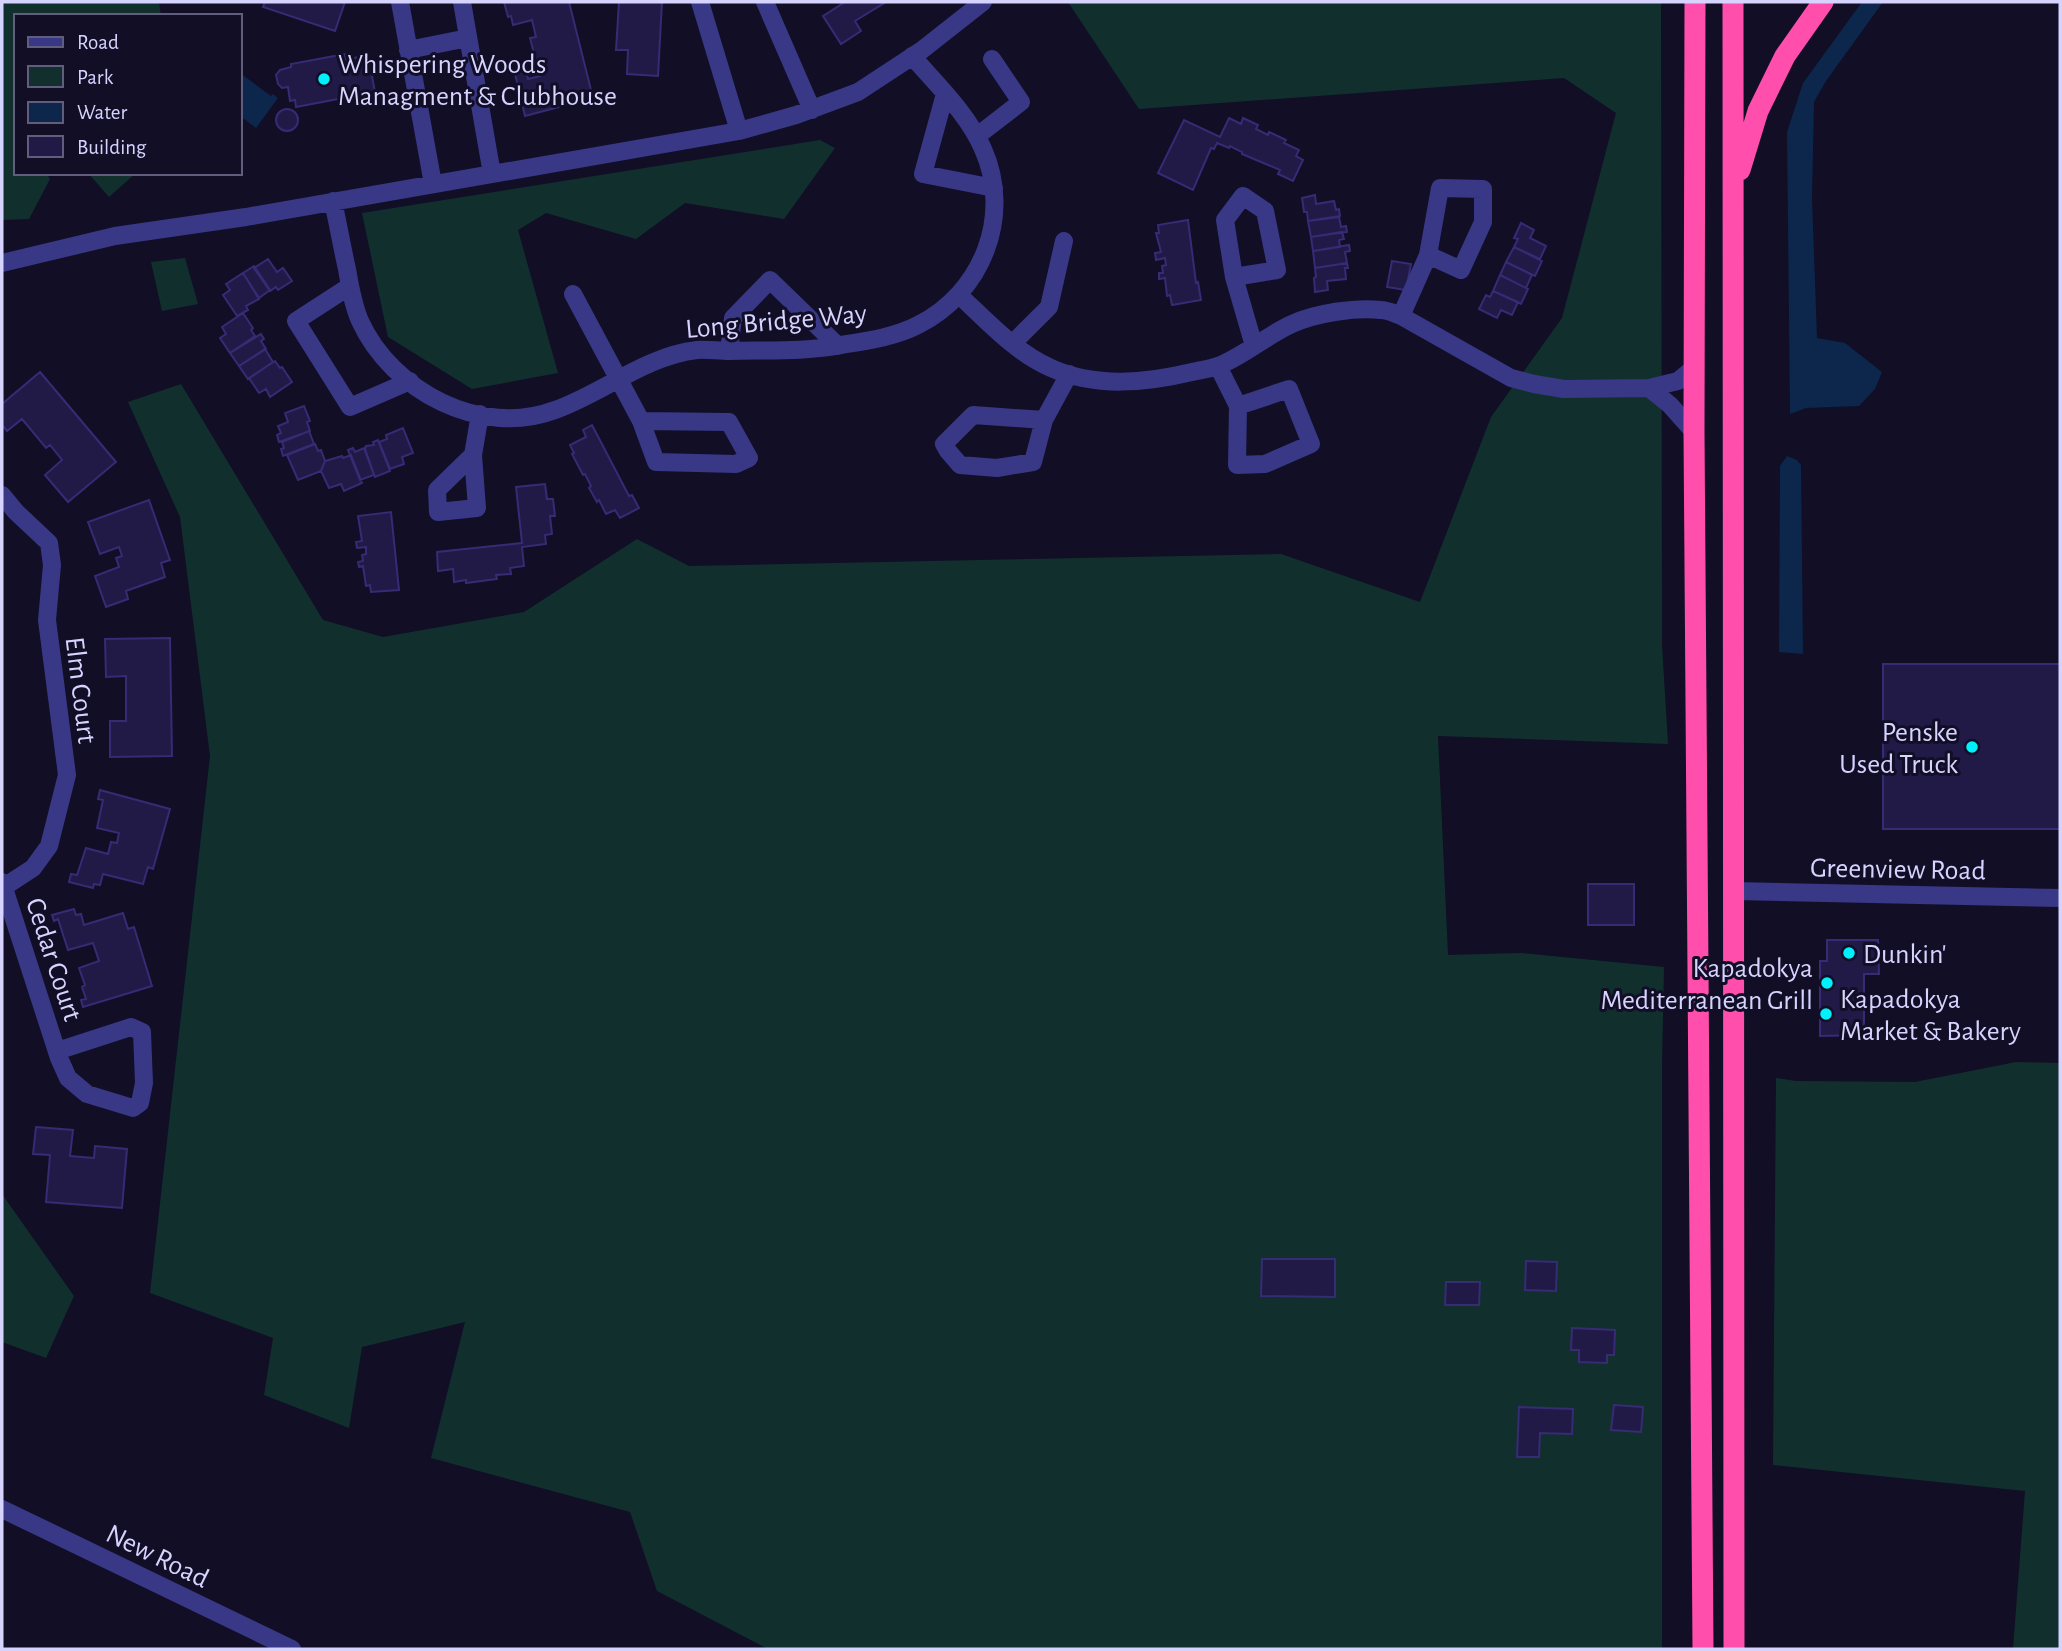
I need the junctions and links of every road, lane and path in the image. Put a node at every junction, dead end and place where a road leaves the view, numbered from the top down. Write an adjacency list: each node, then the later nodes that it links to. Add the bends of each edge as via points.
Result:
1 (400, 2): 10 (street)
2 (462, 2): 9 (street)
3 (700, 2): 15 (street)
4 (765, 2): 14 (street)
5 (983, 2): 11 (street)
6 (1695, 2): 35 (highway)
7 (1733, 2): 20 (highway)
8 (1823, 2): 20 (highway, via 1785,56 1758,111)
9 (468, 38): 10 (street); 17 (street)
10 (408, 50): 18 (street)
11 (912, 57): 13 (street, Long Bridge Way); 14 (street, via 858,92)
12 (992, 59): 16 (street, via 1021,102)
13 (945, 94): 16 (street, Long Bridge Way); 19 (street, via 923,174)
14 (812, 110): 15 (street)
15 (739, 131): 17 (street)
16 (977, 136): 19 (street, Long Bridge Way)
17 (492, 174): 18 (street)
18 (433, 184): 21 (street)
19 (994, 188): 28 (street, Long Bridge Way, via 995,217 989,245)
20 (1733, 192): 48 (highway)
21 (333, 201): 24 (street, via 115,236); 26 (street, Long Bridge Way)
22 (1064, 241): 30 (street, via 1049,307)
23 (1428, 255): 23 (street, via 1440,188 1483,189 1483,222 1461,270); 29 (street)
24 (2, 263)
25 (1234, 277): 32 (street)
26 (350, 286): 38 (street, Long Bridge Way, via 360,321 374,344); 38 (street, via 296,321 350,407)
27 (573, 294): 37 (street)
28 (960, 295): 30 (street); 31 (street, Long Bridge Way, via 916,326)
29 (1401, 316): 32 (street, via 1383,310 1351,310 1313,317); 39 (street, via 1511,378 1564,389)
30 (1013, 344): 36 (street, via 1050,368)
31 (838, 346): 33 (street, Long Bridge Way); 33 (street, via 770,279 733,318)
32 (1254, 346): 34 (street)
33 (729, 351): 37 (street, Long Bridge Way, via 697,351 666,358)
34 (1218, 366): 36 (street, via 1139,381 1107,382); 40 (street)
35 (1695, 367): 39 (street, via 1678,381); 44 (highway)
36 (1069, 374): 42 (street)
37 (618, 380): 41 (street, Long Bridge Way, via 538,416 518,419); 43 (street)
38 (410, 381): 41 (street, Long Bridge Way, via 452,408)
39 (1649, 388): 44 (street)
40 (1238, 406): 40 (street, via 1289,389 1311,444 1265,464 1237,465)
41 (480, 414): 45 (street)
42 (1044, 420): 42 (street, via 1033,462 997,468 960,465 944,444 973,415)
43 (641, 421): 43 (street, via 729,422 749,458 736,464 656,462)
44 (1694, 432): 53 (highway)
45 (473, 455)
46 (2, 495): 47 (street, Elm Court, via 49,543 52,565 47,620 67,775 49,846 33,869)
47 (3, 885): 50 (street, Cedar Court)
48 (1734, 891): 49 (street, Greenview Road); 54 (highway)
49 (2060, 898)
50 (57, 1051): 50 (street, Cedar Court, via 68,1078 87,1094 133,1108 140,1103 145,1083 142,1032 131,1027)
51 (2, 1509): 52 (street, New Road)
52 (292, 1649)
53 (1703, 1649)
54 (1734, 1649)

